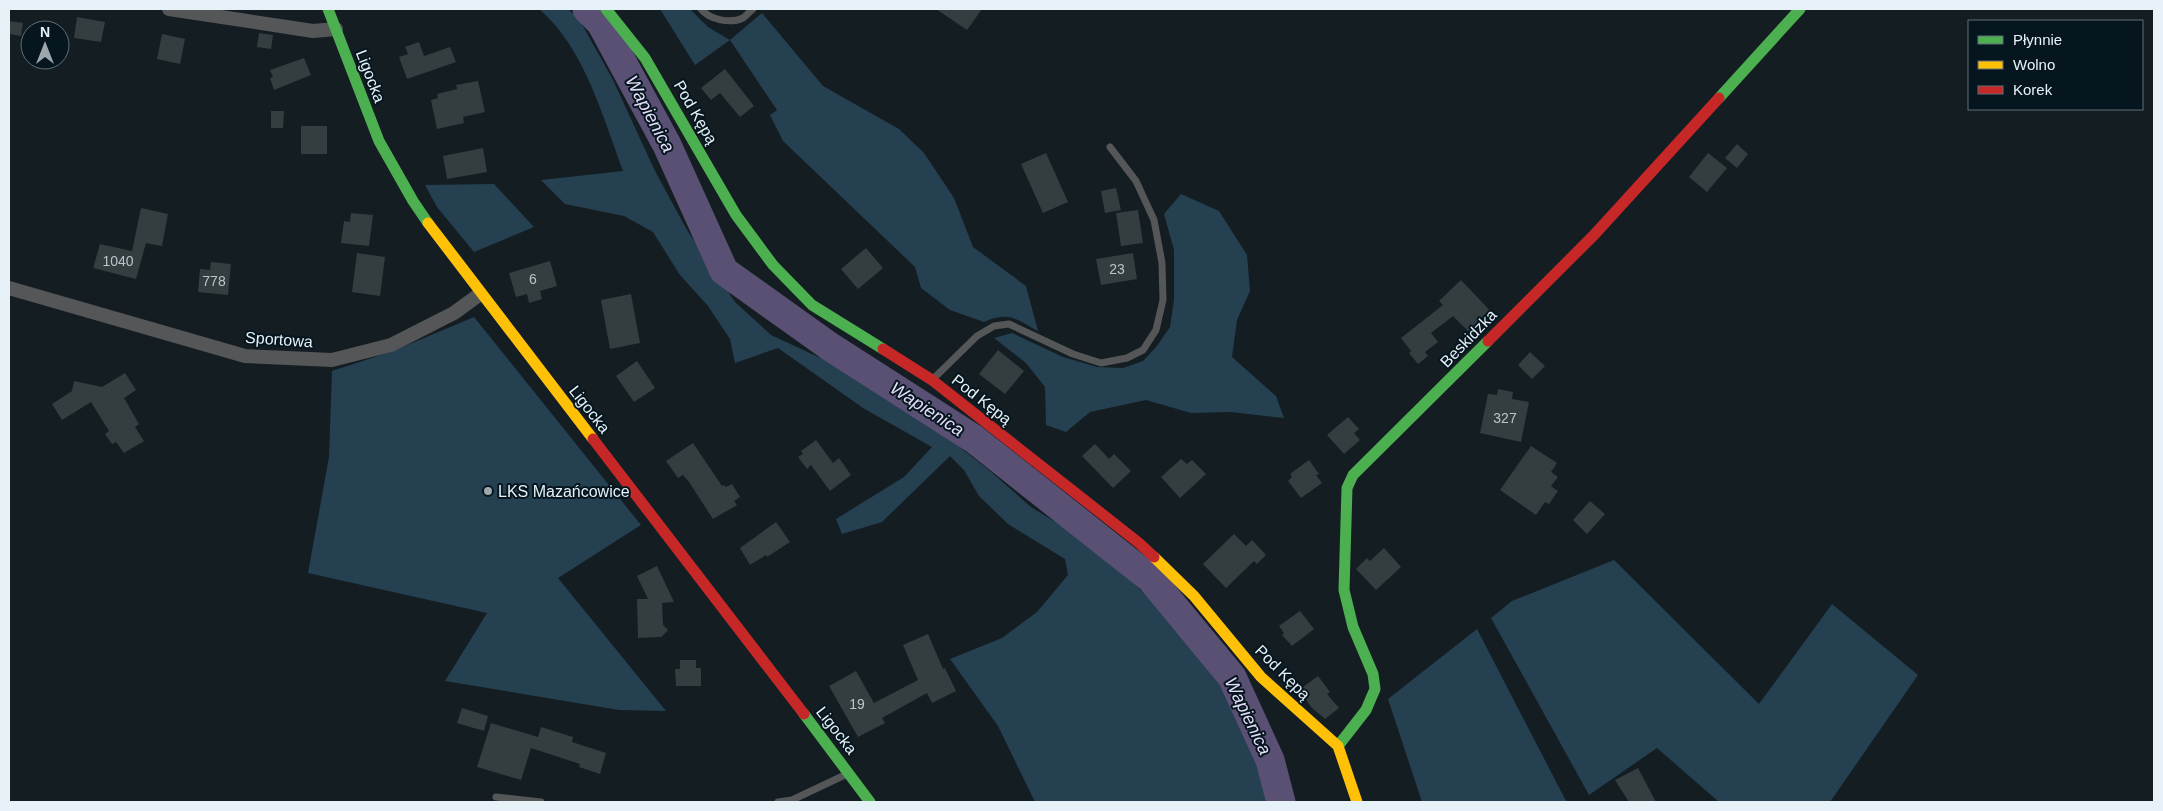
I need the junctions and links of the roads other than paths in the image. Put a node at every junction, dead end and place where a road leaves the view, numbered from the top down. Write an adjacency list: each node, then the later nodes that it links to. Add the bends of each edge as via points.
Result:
1 (169, 9): 7 (street, via 313,31)
2 (328, 9): 7 (street, Ligocka)
3 (606, 9): 11 (street, Pod Kępą, via 645,58 736,215 773,265 812,305)
4 (700, 9): 5 (lane, via 721,21 743,18)
5 (752, 9)
6 (1800, 9): 12 (street, Beskidzka, via 1594,235 1353,475 1347,488 1344,590 1357,638 1371,668 1374,695)
7 (336, 29): 10 (street, Ligocka, via 365,107 394,170)
8 (1110, 147): 11 (lane, via 1136,181 1154,220 1162,263 1163,300 1156,330 1143,350 1127,358 1102,362 1073,354 1009,324 994,326 977,336)
9 (9, 288): 10 (street, Sportowa, via 245,356 332,360 391,345 454,313)
10 (480, 294): 13 (street, Ligocka)
11 (932, 380): 12 (street, Pod Kępą, via 1138,543 1194,596 1261,677)
12 (1338, 746): 18 (street, Pod Kępą)
13 (850, 773): 16 (lane, via 792,800); 17 (street, Ligocka)
14 (496, 798): 15 (lane)
15 (541, 802)
16 (778, 802)
17 (870, 802)
18 (1357, 802)

